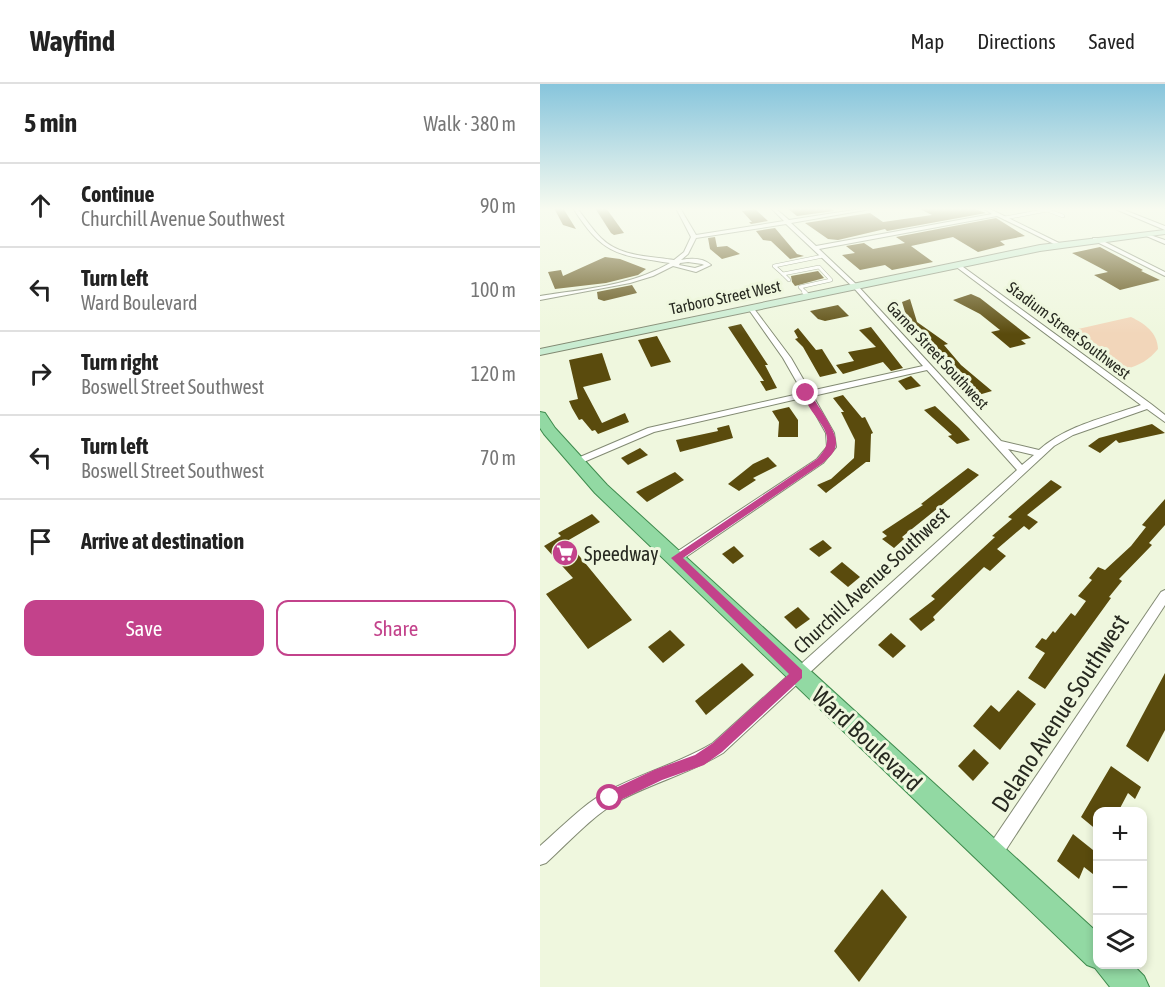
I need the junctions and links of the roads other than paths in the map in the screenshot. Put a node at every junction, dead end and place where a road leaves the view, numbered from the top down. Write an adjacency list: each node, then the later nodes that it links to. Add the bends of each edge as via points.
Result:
1 (619, 250): 7 (street)
2 (689, 250): 7 (street)
3 (817, 250): 6 (street, Garner Street Southwest)
4 (1028, 250): 8 (main road, Tarboro Street West)
5 (1117, 250): 12 (street)
6 (823, 256): 9 (lane); 10 (street, Garner Street Southwest)
7 (677, 262): 19 (street, via 637,279)
8 (957, 265): 17 (main road, Tarboro Street West); 24 (street, Stadium Street Southwest)
9 (797, 267): 11 (lane); 11 (lane); 13 (lane); 14 (lane)
10 (835, 267): 11 (lane); 17 (street, Garner Street Southwest)
11 (820, 268): 15 (lane, via 831,280)
12 (1165, 274)
13 (815, 275)
14 (791, 280)
15 (825, 284): 17 (main road, Tarboro Street West); 18 (main road, Tarboro Street West)
16 (793, 286): 18 (lane)
17 (855, 286): 22 (street, Garner Street Southwest)
18 (802, 289): 20 (main road, Tarboro Street West)
19 (540, 298)
20 (750, 307): 21 (main road, Tarboro Street West); 23 (street, via 787,358)
21 (540, 352)
22 (929, 367): 23 (street); 27 (street, Garner Street Southwest)
23 (806, 393): 29 (street, via 651,430); 31 (street, via 830,433 830,451)
24 (1148, 406): 26 (street, Stadium Street Southwest); 28 (street, Churchill Avenue Southwest, via 1070,432)
25 (540, 416): 29 (main road, Ward Boulevard)
26 (1165, 419)
27 (1000, 444): 28 (street); 30 (street, Garner Street Southwest)
28 (1040, 453): 30 (street, Churchill Avenue Southwest)
29 (576, 462): 31 (main road, Ward Boulevard)
30 (1021, 469): 33 (street, Churchill Avenue Southwest)
31 (676, 558): 33 (main road, Ward Boulevard)
32 (1165, 595): 34 (street, Delano Avenue Southwest)
33 (798, 674): 34 (main road, Ward Boulevard); 35 (street, Churchill Avenue Southwest, via 718,748 610,798)
34 (992, 856): 36 (main road, Ward Boulevard)
35 (540, 857)
36 (1093, 949)
37 (1114, 969): 38 (main road)
38 (1133, 987)

